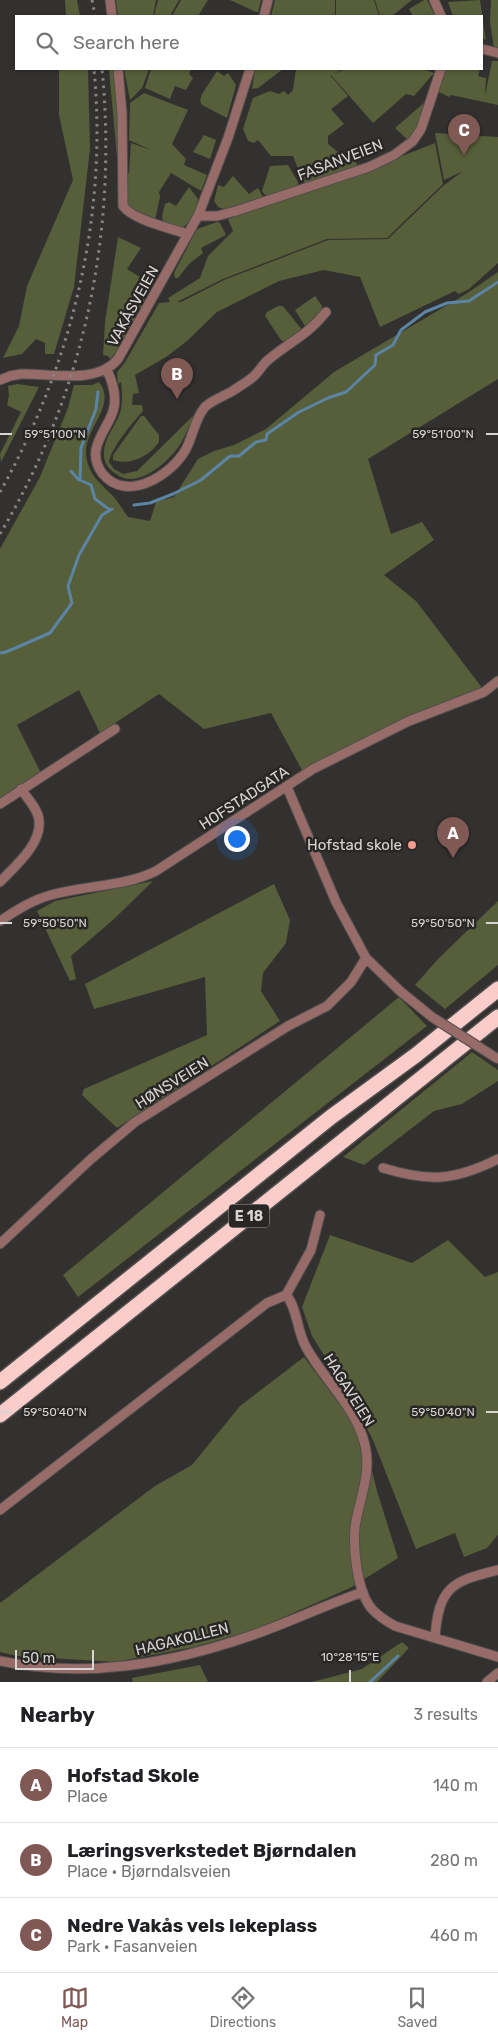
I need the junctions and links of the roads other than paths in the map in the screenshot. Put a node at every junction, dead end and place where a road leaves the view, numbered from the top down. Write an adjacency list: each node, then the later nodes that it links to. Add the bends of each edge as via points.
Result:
1 (110, 0): 4 (street)
2 (268, 0): 5 (street)
3 (434, 0): 6 (street)
4 (112, 15)
5 (264, 15)
6 (441, 15)
7 (483, 49): 8 (street)
8 (498, 53)
9 (118, 70): 13 (street, via 123,131 123,206 128,213)
10 (250, 70): 12 (street, VAKÅSVEIEN)
11 (441, 70): 12 (street, FASANVEIEN, via 421,129 413,141 394,155 369,167 236,211)
12 (198, 216): 13 (street, VAKÅSVEIEN)
13 (187, 234): 15 (street, VAKÅSVEIEN, via 123,353)
14 (326, 312): 15 (street, via 308,332 267,361 253,377 205,406 180,458 138,486 121,486 109,480 102,473 95,456 99,437 114,402)
15 (107, 370): 16 (street, via 90,375 20,374)
16 (0, 380)
17 (498, 681): 19 (street, HOFSTADGATA, via 484,692 408,721 312,769)
18 (115, 729): 20 (street)
19 (287, 787): 23 (street, HOFSTADGATA, via 140,879 50,895 25,904); 24 (street, via 336,902)
20 (21, 789): 21 (street); 22 (street, via 36,810 38,829 30,848)
21 (0, 804)
22 (0, 882)
23 (0, 920)
24 (366, 958): 27 (street, bridge, via 432,1017); 31 (street, HØNSVEIEN, via 351,982 327,1006 288,1026 135,1122)
25 (498, 989): 33 (highway, E 18, via 331,1117)
26 (498, 1017): 34 (highway, E 18)
27 (498, 1060)
28 (498, 1159): 29 (street, via 467,1174 438,1178 409,1176)
29 (383, 1168)
30 (320, 1215): 32 (street, via 311,1250)
31 (0, 1244)
32 (286, 1295): 35 (street, via 267,1303); 37 (street, HAGAVEIEN, via 291,1300 306,1347 357,1423 365,1444 366,1482 354,1544)
33 (0, 1382)
34 (0, 1415)
35 (0, 1510)
36 (498, 1570): 38 (street, via 468,1578 451,1588 439,1605)
37 (363, 1592): 38 (street, HAGAVEIEN, via 370,1607 382,1619); 40 (street, HAGAKOLLEN, via 249,1636 176,1658 135,1666 74,1670)
38 (435, 1637): 39 (street, HAGAVEIEN)
39 (498, 1657)
40 (0, 1662)
41 (498, 1673): 42 (street)
42 (487, 1682)

